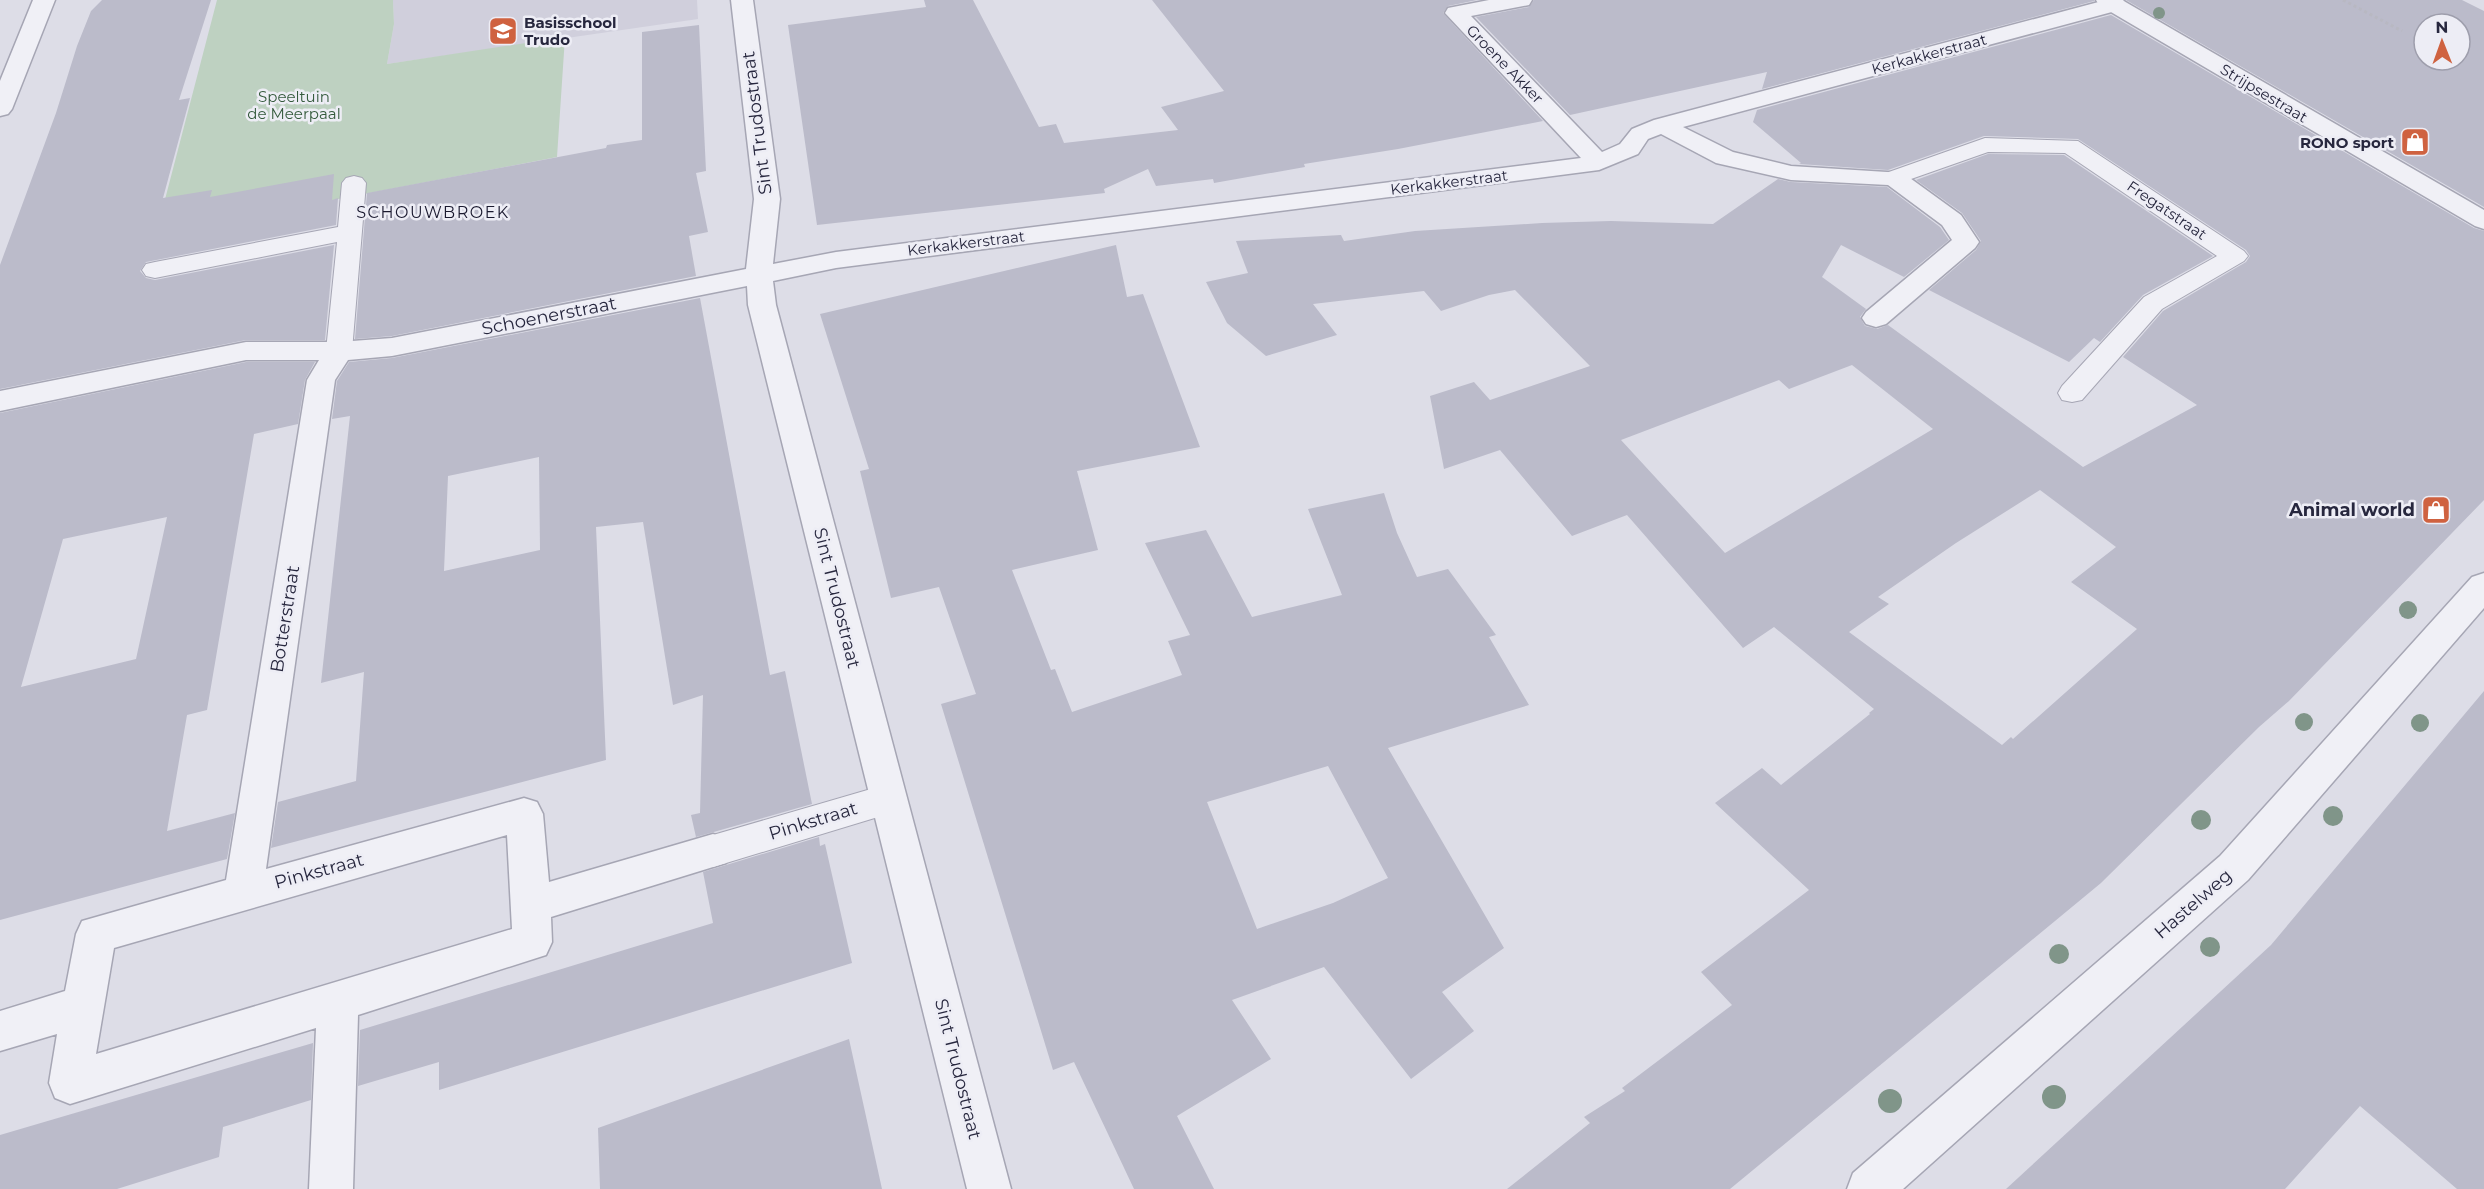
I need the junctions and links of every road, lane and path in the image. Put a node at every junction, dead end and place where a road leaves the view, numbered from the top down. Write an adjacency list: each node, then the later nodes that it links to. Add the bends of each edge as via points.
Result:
1 (44, 0): 7 (street)
2 (742, 0): 15 (street, Sint Trudostraat, via 767,200)
3 (1521, 0): 9 (street, Groene Akker, via 1456,13)
4 (2343, 0): 6 (path)
5 (2111, 2): 8 (street, Kerkakkerstraat); 12 (street, Strijpsestraat)
6 (2402, 31)
7 (0, 109)
8 (1662, 125): 9 (street, Kerkakkerstraat, via 1640,134 1629,149); 10 (street, Fregatstraat, via 1736,161 1791,173)
9 (1599, 163): 15 (street, Kerkakkerstraat, via 848,258)
10 (1894, 178): 16 (street, via 1952,220 1966,242); 18 (lane, Fregatstraat, via 1985,146 2070,146 2235,256 2153,303)
11 (354, 183): 13 (lane)
12 (2484, 221)
13 (350, 232): 14 (lane); 17 (lane)
14 (155, 270)
15 (759, 274): 17 (street, Schoenerstraat, via 392,347); 21 (street, Sint Trudostraat, via 762,305)
16 (1876, 318)
17 (339, 351): 19 (street, Schoenerstraat, via 246,351); 23 (street, Botterstraat, via 321,380)
18 (2072, 393)
19 (0, 401)
20 (2484, 586): 30 (street, Hastelweg, via 2234,868)
21 (888, 799): 22 (lane, Pinkstraat); 29 (street, Sint Trudostraat)
22 (713, 851): 24 (street, Pinkstraat)
23 (243, 892): 24 (street, Pinkstraat, via 524,814); 26 (street, Pinkstraat, via 96,934)
24 (531, 905): 25 (street, Pinkstraat, via 532,942)
25 (338, 1002): 26 (street, Pinkstraat, via 70,1083); 28 (street)
26 (83, 1006): 27 (street)
27 (0, 1031)
28 (331, 1189)
29 (989, 1189)
30 (1869, 1189)

